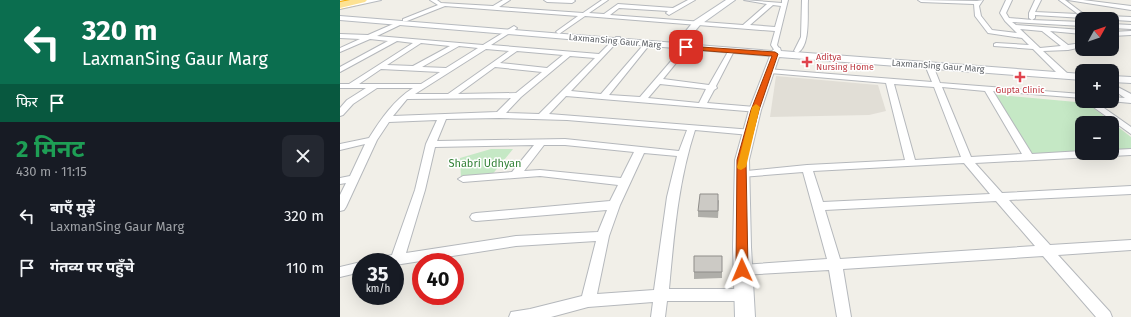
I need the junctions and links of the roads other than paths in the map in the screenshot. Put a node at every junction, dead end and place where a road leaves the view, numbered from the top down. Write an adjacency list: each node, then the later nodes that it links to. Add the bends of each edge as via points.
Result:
1 (352, 0): 24 (highway)
2 (362, 0): 24 (highway)
3 (377, 0): 24 (main road)
4 (433, 0): 25 (street)
5 (507, 0): 28 (street)
6 (547, 0): 17 (street)
7 (605, 0): 35 (street)
8 (692, 0): 30 (street)
9 (731, 0): 45 (main road)
10 (747, 0): 23 (street)
11 (805, 0): 77 (street, via 804,37)
12 (921, 0): 19 (street)
13 (1009, 0): 42 (street, via 1003,13)
14 (1038, 0): 26 (street)
15 (1062, 0): 29 (street)
16 (1071, 0): 20 (street)
17 (573, 1): 33 (street)
18 (784, 2): 23 (street); 51 (street)
19 (979, 2): 59 (street, via 976,6 977,14 990,32)
20 (1084, 2): 21 (street); 32 (street)
21 (1112, 2): 22 (street); 27 (street); 40 (street)
22 (1131, 3)
23 (771, 4): 49 (street)
24 (340, 5)
25 (443, 5): 28 (street); 44 (street)
26 (1036, 7): 29 (street); 34 (street)
27 (1131, 8)
28 (492, 9): 33 (street)
29 (1073, 9): 31 (street)
30 (675, 10): 36 (street, via 618,6); 41 (street)
31 (1078, 12)
32 (1099, 12)
33 (554, 13): 35 (street)
34 (1032, 14): 37 (street); 43 (street)
35 (583, 15): 36 (street); 55 (street)
36 (605, 16): 41 (street)
37 (1075, 16)
38 (340, 17): 44 (main road, LaxmanSing Gaur Marg)
39 (1119, 19): 40 (street)
40 (1131, 19)
41 (657, 20): 45 (street)
42 (1007, 20): 43 (street); 50 (street)
43 (1035, 21): 46 (street)
44 (403, 22): 53 (main road, LaxmanSing Gaur Marg); 60 (street)
45 (697, 23): 49 (street); 68 (main road)
46 (1075, 24)
47 (1121, 26): 48 (street)
48 (1131, 26)
49 (744, 27): 51 (street)
50 (1015, 27): 52 (street); 59 (street)
51 (777, 29): 78 (street, via 774,45)
52 (1043, 29): 54 (street); 63 (street)
53 (511, 30): 55 (main road, LaxmanSing Gaur Marg); 62 (main road, LaxmanSing Gaur Marg); 70 (street)
54 (1075, 31)
55 (559, 32): 62 (main road, LaxmanSing Gaur Marg)
56 (1119, 34): 57 (street)
57 (1131, 34)
58 (341, 36): 60 (street)
59 (1024, 36): 72 (street)
60 (368, 37): 61 (street); 74 (street)
61 (396, 39): 65 (street); 82 (street)
62 (616, 39): 66 (main road, LaxmanSing Gaur Marg); 68 (main road, LaxmanSing Gaur Marg); 80 (street)
63 (1055, 39): 64 (street); 73 (street)
64 (1075, 40)
65 (420, 41): 67 (street); 85 (street)
66 (648, 43): 68 (main road, LaxmanSing Gaur Marg); 112 (street)
67 (458, 44): 70 (street); 86 (street)
68 (683, 45): 76 (main road, LaxmanSing Gaur Marg); 78 (main road, LaxmanSing Gaur Marg); 98 (street)
69 (996, 45): 72 (street)
70 (486, 46): 75 (street); 88 (street)
71 (1075, 46): 73 (street)
72 (1037, 48): 73 (street); 91 (street)
73 (1068, 48)
74 (342, 49)
75 (516, 49): 79 (street); 83 (street)
76 (731, 51): 78 (main road, LaxmanSing Gaur Marg); 105 (street)
77 (797, 51): 78 (main road, LaxmanSing Gaur Marg); 91 (main road, LaxmanSing Gaur Marg)
78 (776, 52): 84 (main road, LaxmanSing Gaur Marg); 90 (main road)
79 (568, 54): 80 (street); 89 (street)
80 (600, 56): 108 (street)
81 (340, 60): 82 (street)
82 (357, 60): 87 (street)
83 (494, 65): 89 (street); 109 (street)
84 (929, 65): 91 (main road, LaxmanSing Gaur Marg); 102 (street)
85 (380, 67): 86 (street); 101 (street)
86 (416, 67): 88 (street)
87 (340, 70)
88 (447, 70): 104 (street)
89 (549, 70): 110 (street)
90 (770, 72): 99 (street); 122 (main road)
91 (1061, 73): 92 (main road, LaxmanSing Gaur Marg); 94 (main road, LaxmanSing Gaur Marg)
92 (1075, 73)
93 (1119, 75): 95 (main road)
94 (1075, 76)
95 (1131, 76)
96 (1119, 79): 97 (main road)
97 (1131, 80)
98 (658, 81): 105 (street); 115 (street)
99 (889, 81): 102 (street); 142 (street)
100 (377, 84): 101 (street); 104 (street); 119 (street)
101 (352, 85): 103 (street)
102 (937, 85): 106 (street); 141 (street)
103 (340, 86)
104 (421, 86): 113 (street)
105 (713, 88): 120 (street)
106 (988, 89): 111 (street); 140 (street)
107 (1119, 90): 114 (street)
108 (564, 93): 112 (street); 126 (street)
109 (451, 95): 110 (street); 113 (street)
110 (518, 95): 124 (street)
111 (1075, 95)
112 (604, 96): 115 (street)
113 (405, 97): 127 (street)
114 (1131, 98)
115 (643, 100): 120 (street)
116 (1119, 100): 117 (street)
117 (1131, 101)
118 (340, 102): 119 (street)
119 (350, 102): 123 (street)
120 (702, 105): 122 (street)
121 (1099, 108): 129 (street)
122 (755, 110): 130 (main road)
123 (340, 114)
124 (499, 115): 125 (street); 126 (street)
125 (443, 116): 127 (street); 133 (street)
126 (542, 117): 128 (street)
127 (386, 119): 131 (street)
128 (692, 127): 130 (street); 138 (street)
129 (1131, 131)
130 (750, 132): 144 (main road)
131 (372, 140): 134 (street); 146 (street)
132 (542, 142): 133 (street); 135 (street, via 580,143); 145 (street)
133 (431, 144): 159 (street, via 420,190)
134 (340, 148)
135 (640, 150): 138 (street); 149 (street)
136 (1131, 152): 137 (street)
137 (1119, 153)
138 (682, 154): 165 (street, via 668,228)
139 (1075, 155): 140 (street)
140 (1029, 157): 141 (street)
141 (967, 160): 142 (street); 151 (street)
142 (911, 162): 143 (street)
143 (807, 168): 144 (street); 153 (street)
144 (741, 174): 163 (main road)
145 (515, 175): 147 (street); 149 (street, via 559,174)
146 (355, 178): 148 (street); 154 (street)
147 (463, 179)
148 (340, 181)
149 (624, 182): 152 (street)
150 (1131, 190): 151 (street)
151 (998, 198): 153 (street); 158 (street)
152 (614, 205): 155 (street); 156 (street)
153 (818, 206): 161 (street)
154 (340, 207)
155 (476, 217)
156 (603, 236): 160 (street, via 516,241); 167 (street)
157 (1131, 245): 158 (street)
158 (1049, 252): 161 (street); 172 (street)
159 (400, 253)
160 (404, 257)
161 (835, 264): 163 (street); 171 (street)
162 (352, 269): 164 (street)
163 (742, 270): 166 (main road)
164 (340, 272)
165 (661, 295): 166 (street); 167 (street); 169 (street)
166 (744, 295): 170 (main road)
167 (588, 301): 168 (street)
168 (525, 317)
169 (658, 317)
170 (745, 317)
171 (844, 317)
172 (1105, 317)

